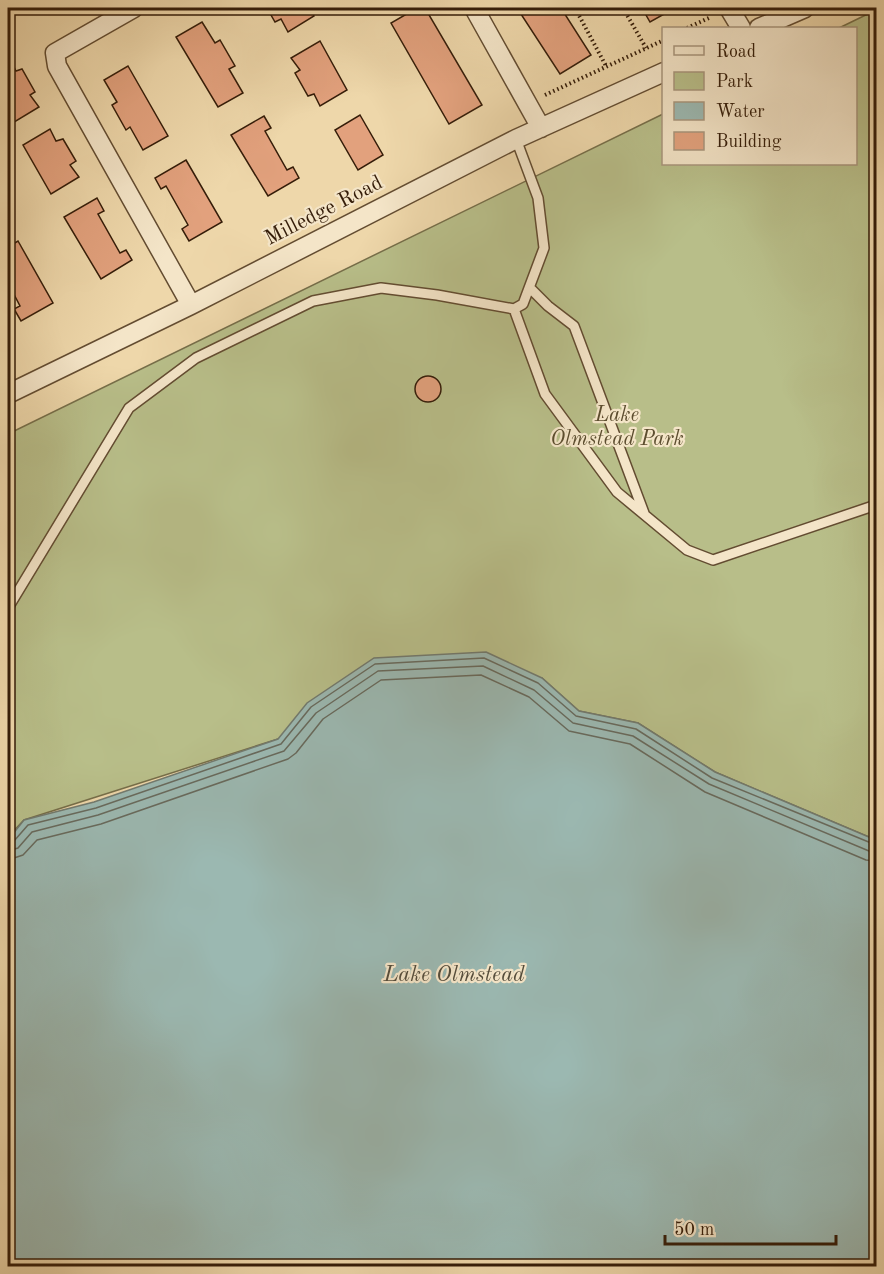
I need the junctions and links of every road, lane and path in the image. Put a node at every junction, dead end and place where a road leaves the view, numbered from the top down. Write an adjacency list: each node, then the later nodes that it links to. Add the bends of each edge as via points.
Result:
1 (134, 8): 18 (street, via 55,53 57,66)
2 (474, 8): 14 (street)
3 (575, 8): 12 (path)
4 (622, 8): 11 (path)
5 (729, 8): 7 (path); 8 (street)
6 (805, 8): 9 (street)
7 (689, 27)
8 (740, 27)
9 (761, 27)
10 (662, 40): 11 (path)
11 (646, 48): 12 (path)
12 (606, 66): 14 (path)
13 (662, 72): 15 (street, Milledge Road)
14 (528, 103): 15 (street)
15 (541, 128): 16 (street, Milledge Road)
16 (516, 139): 17 (lane, via 538,198 544,248); 18 (street, Milledge Road)
17 (530, 288): 19 (lane, via 523,304); 22 (lane, via 574,326)
18 (190, 306): 20 (street, Milledge Road)
19 (514, 309): 22 (lane, via 545,394 617,492); 23 (lane, via 381,288 313,301 195,358 129,408)
20 (8, 394)
21 (876, 505): 22 (lane, via 713,560 687,550)
22 (645, 515)
23 (8, 608)

